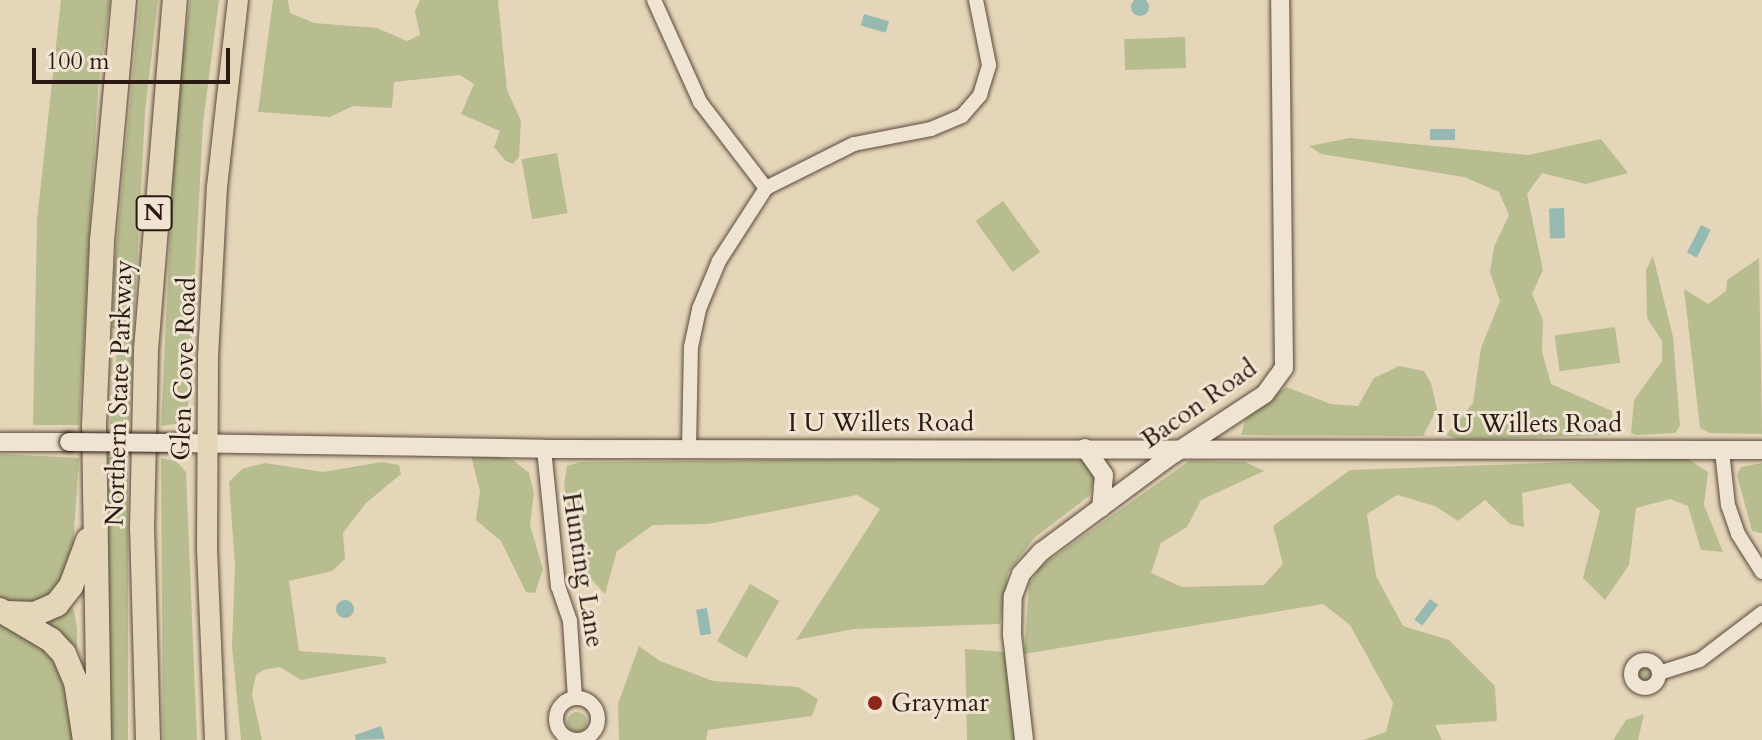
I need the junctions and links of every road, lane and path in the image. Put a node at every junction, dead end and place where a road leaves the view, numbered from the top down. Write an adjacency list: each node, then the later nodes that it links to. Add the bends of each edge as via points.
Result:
1 (124, 0): 17 (highway, Northern State Parkway / N, via 102,241)
2 (175, 0): 25 (highway, Northern State Parkway / N, via 146,350 142,528)
3 (238, 0): 9 (main road, Glen Cove Road, via 217,187)
4 (654, 0): 7 (street, via 700,102)
5 (976, 0): 7 (street, via 989,65 980,95 962,116 931,129 854,144)
6 (1280, 0): 11 (street, Bacon Road, via 1284,368 1265,394)
7 (766, 188): 13 (street, via 719,261 699,309 691,347)
8 (0, 442): 9 (street, I U Willets Road, bridge)
9 (206, 443): 12 (street, I U Willets Road); 26 (main road, Glen Cove Road)
10 (1085, 448): 11 (street, I U Willets Road); 13 (street, I U Willets Road); 16 (street, via 1102,468)
11 (1186, 448): 15 (street, I U Willets Road); 16 (street, Bacon Road)
12 (544, 449): 13 (street, I U Willets Road); 22 (street, Hunting Lane, via 558,586 570,621)
13 (689, 449)
14 (1762, 450): 15 (street, I U Willets Road)
15 (1722, 451): 18 (street, via 1728,505 1738,534)
16 (1101, 508): 27 (street, Bacon Road, via 1041,552 1021,574 1013,596)
17 (93, 523): 19 (highway, via 62,599 43,612); 24 (highway, Northern State Parkway / N)
18 (1762, 572)
19 (2, 612): 23 (highway, via 51,640 69,662)
20 (1762, 613): 21 (street, via 1700,660)
21 (1659, 673)
22 (575, 698)
23 (85, 740)
24 (99, 740)
25 (148, 740)
26 (215, 740)
27 (1024, 740)

